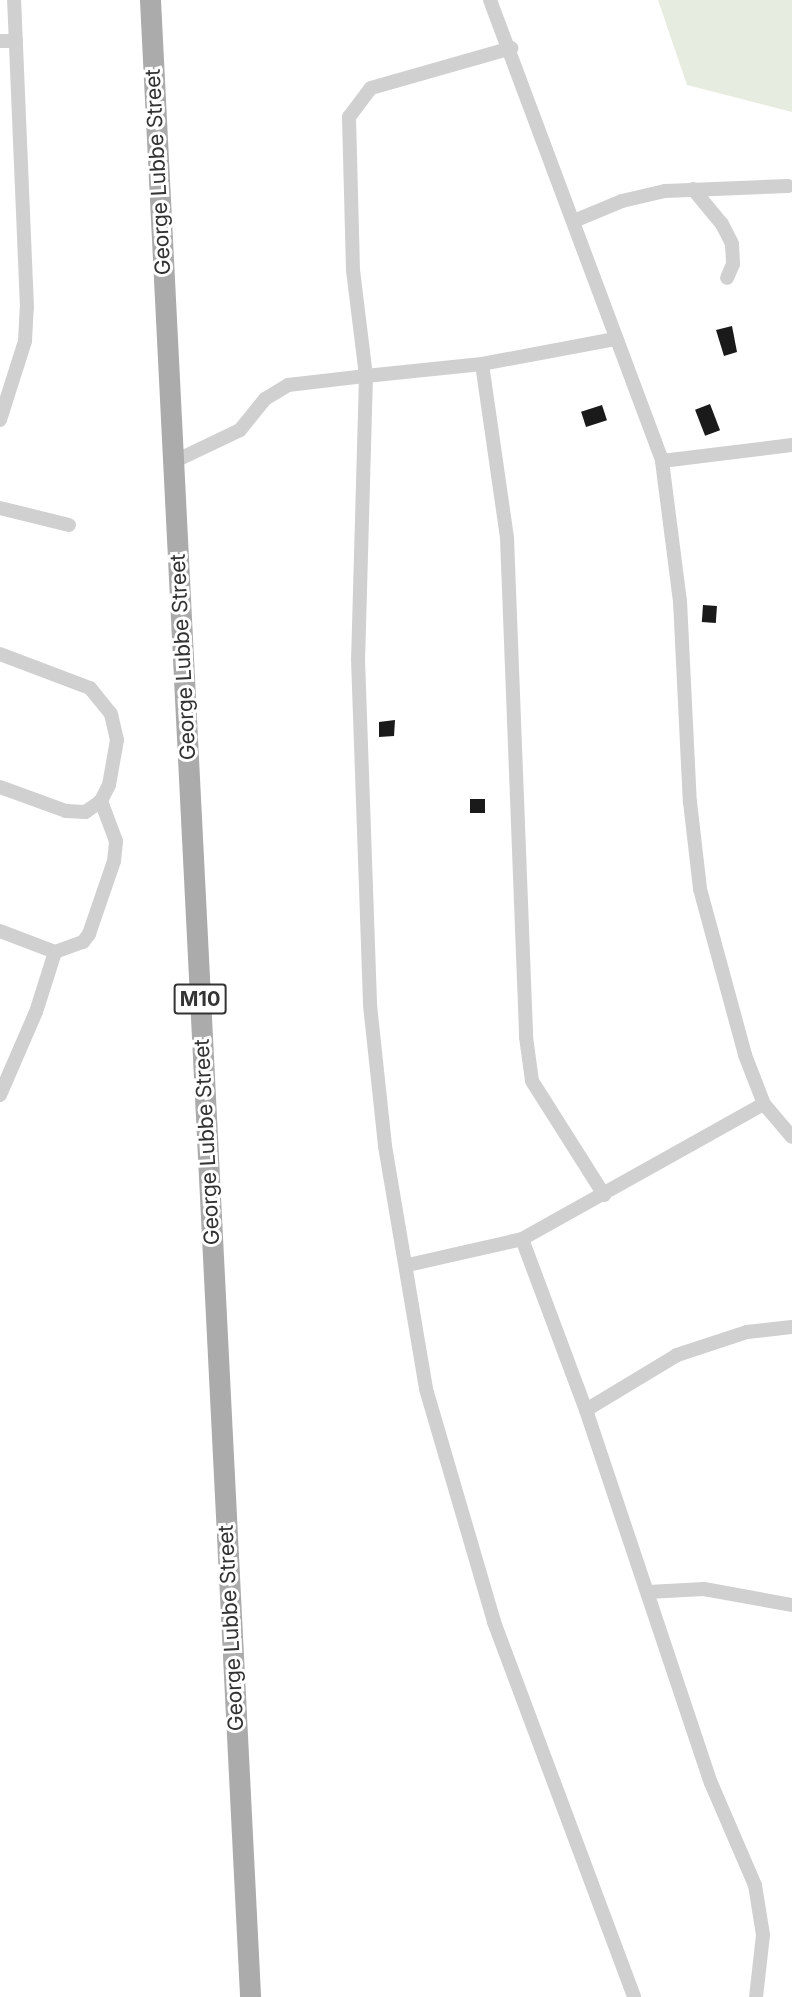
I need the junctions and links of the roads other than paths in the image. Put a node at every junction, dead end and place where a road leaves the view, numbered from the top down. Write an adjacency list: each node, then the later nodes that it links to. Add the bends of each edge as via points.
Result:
1 (14, 0): 5 (street)
2 (150, 0): 17 (main road, George Lubbe Street / M10)
3 (490, 0): 6 (street)
4 (0, 41): 5 (street)
5 (16, 41): 14 (street, via 25,341)
6 (511, 48): 9 (street); 13 (street, via 371,88 349,117 353,270)
7 (788, 186): 8 (street)
8 (693, 189): 9 (street, via 622,201); 10 (street, via 722,224 732,244 733,264)
9 (574, 221): 11 (street)
10 (727, 278)
11 (615, 339): 12 (street); 16 (street)
12 (482, 364): 13 (street); 29 (street, via 507,538 526,1037 532,1081)
13 (366, 376): 17 (street, via 288,385 265,399 240,430); 31 (street, via 358,659 370,1005 385,1146)
14 (0, 420)
15 (792, 445): 16 (street)
16 (662, 461): 27 (street, via 680,602 690,802 700,889 716,959)
17 (173, 462): 36 (main road, George Lubbe Street / M10)
18 (0, 508): 19 (street)
19 (69, 525)
20 (0, 654): 22 (street, via 90,688 102,697 117,740)
21 (0, 787): 22 (street, via 66,811 86,812)
22 (101, 801): 24 (street, via 116,841 95,924 82,942)
23 (0, 931): 24 (street)
24 (55, 952): 25 (street)
25 (5, 1071): 26 (street)
26 (0, 1095)
27 (764, 1104): 28 (street); 29 (street)
28 (792, 1137)
29 (604, 1195): 30 (street)
30 (522, 1239): 31 (street); 33 (street)
31 (408, 1265): 37 (street, via 426,1389 467,1541)
32 (792, 1327): 33 (street, via 747,1332 677,1355)
33 (586, 1410): 34 (street)
34 (648, 1592): 35 (street, via 704,1589); 38 (street, via 711,1783 755,1885 763,1935)
35 (792, 1605)
36 (250, 1997)
37 (634, 1997)
38 (756, 1997)

